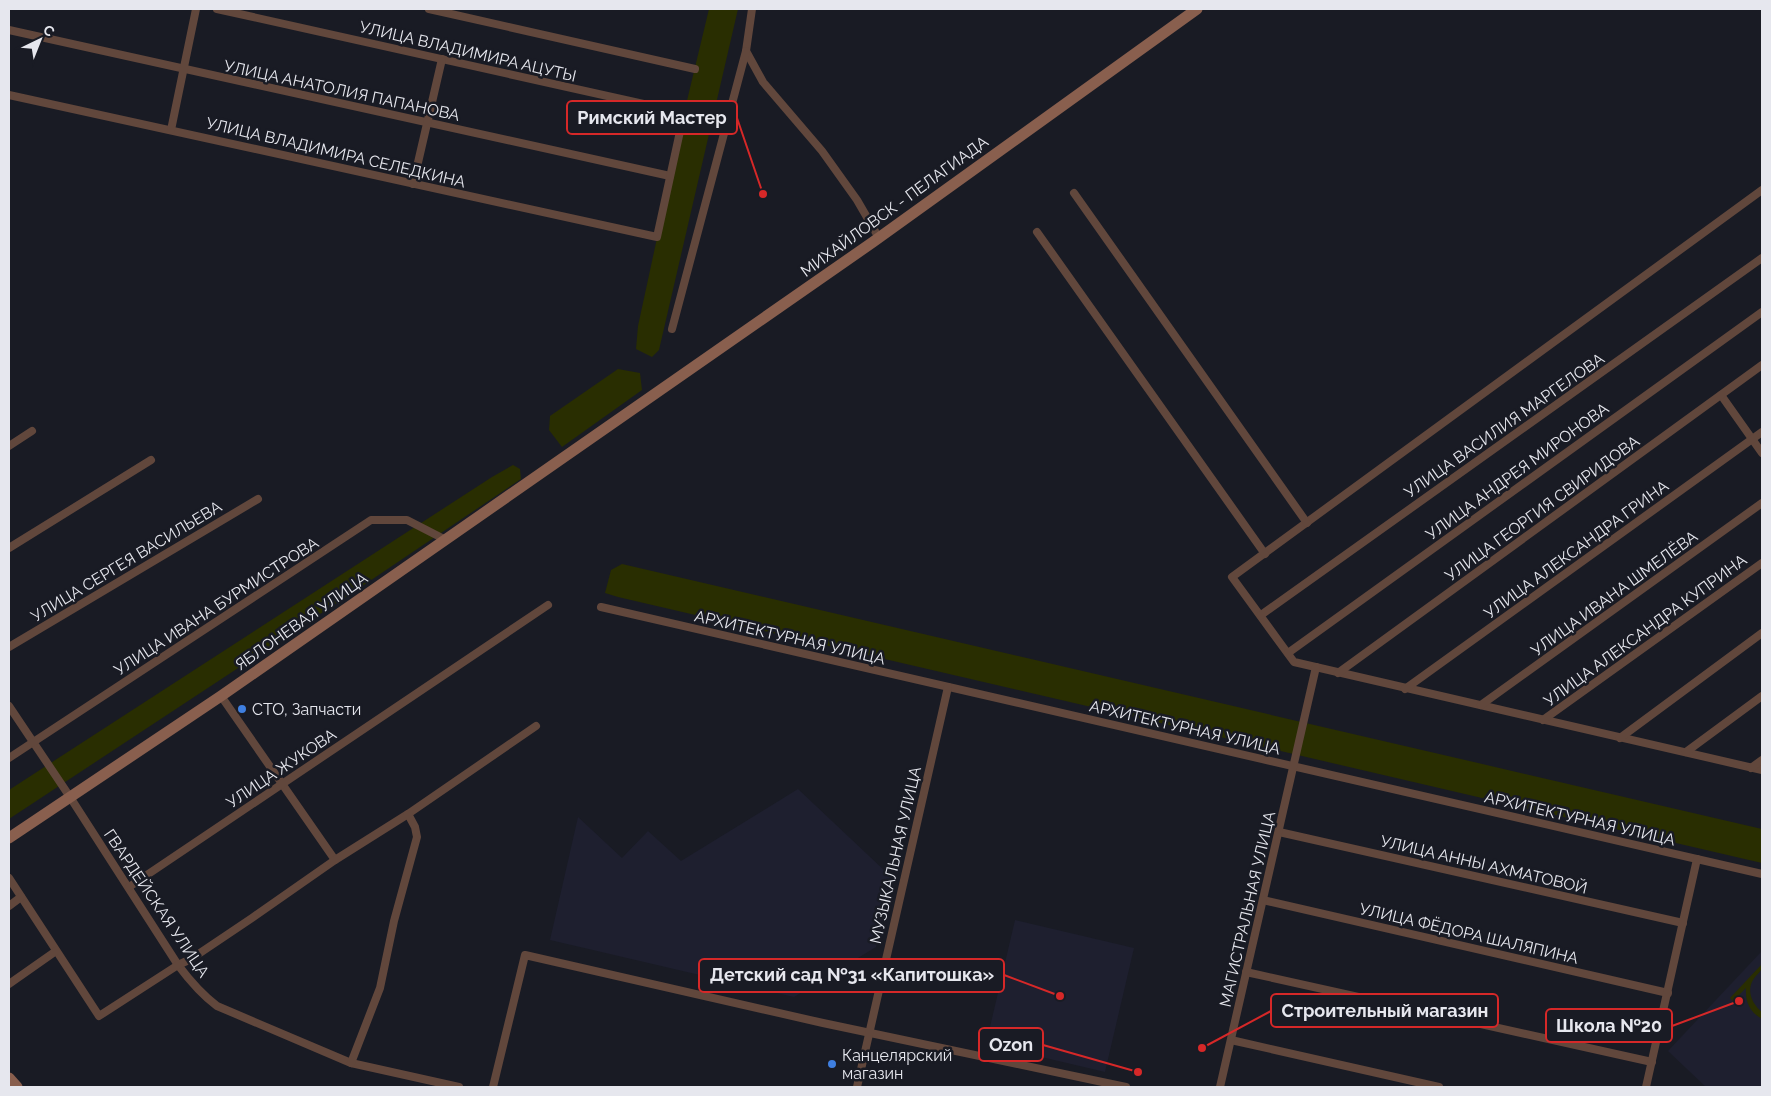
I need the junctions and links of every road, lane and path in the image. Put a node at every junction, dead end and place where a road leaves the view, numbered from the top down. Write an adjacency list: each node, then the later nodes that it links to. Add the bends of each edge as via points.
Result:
1 (196, 9): 9 (street)
2 (217, 9): 8 (street, УЛИЦА ВЛАДИМИРА АЦУТЫ)
3 (429, 9): 10 (street)
4 (752, 9): 7 (street)
5 (1197, 9): 19 (street, МИХАЙЛОВСК - ПЕЛАГИАДА)
6 (9, 30): 9 (street, УЛИЦА АНАТОЛИЯ ПАПАНОВА)
7 (746, 51): 19 (street, via 763,82 822,151); 22 (street)
8 (442, 59): 12 (street); 14 (street, УЛИЦА ВЛАДИМИРА АЦУТЫ, via 684,113)
9 (183, 69): 12 (street, УЛИЦА АНАТОЛИЯ ПАПАНОВА); 13 (street)
10 (695, 69)
11 (9, 95): 13 (street, УЛИЦА ВЛАДИМИРА СЕЛЕДКИНА)
12 (427, 123): 14 (street, УЛИЦА АНАТОЛИЯ ПАПАНОВА); 15 (street)
13 (172, 130): 15 (street, УЛИЦА ВЛАДИМИРА СЕЛЕДКИНА)
14 (670, 176): 15 (street, УЛИЦА ВЛАДИМИРА СЕЛЕДКИНА, via 657,237)
15 (413, 184)
16 (1762, 190): 34 (street)
17 (1074, 193): 34 (street)
18 (1038, 232): 37 (street)
19 (879, 238): 25 (street, МИХАЙЛОВСК - ПЕЛАГИАДА)
20 (1762, 258): 41 (street, УЛИЦА ВАСИЛИЯ МАРГЕЛОВА)
21 (1762, 312): 44 (street, УЛИЦА АНДРЕЯ МИРОНОВА)
22 (672, 329)
23 (1762, 365): 24 (street, УЛИЦА ГЕОРГИЯ СВИРИДОВА)
24 (1721, 395): 28 (street); 46 (street, УЛИЦА ГЕОРГИЯ СВИРИДОВА)
25 (609, 426): 35 (street, ЯБЛОНЕВАЯ УЛИЦА)
26 (32, 431): 29 (street)
27 (1762, 432): 28 (street, УЛИЦА АЛЕКСАНДРА ГРИНА)
28 (1752, 439): 30 (street); 48 (street, УЛИЦА АЛЕКСАНДРА ГРИНА)
29 (9, 446)
30 (1762, 452)
31 (151, 460): 36 (street)
32 (258, 499): 43 (street, УЛИЦА СЕРГЕЯ ВАСИЛЬЕВА)
33 (1762, 503): 51 (street, УЛИЦА ИВАНА ШМЕЛЁВА)
34 (1307, 523): 37 (street)
35 (446, 540): 49 (street, ЯБЛОНЕВАЯ УЛИЦА); 56 (street, УЛИЦА ИВАНА БУРМИСТРОВА, via 407,520 371,520)
36 (9, 548)
37 (1265, 554): 41 (street, via 1232,577)
38 (1762, 563): 53 (street, УЛИЦА АЛЕКСАНДРА КУПРИНА)
39 (548, 604): 63 (street, УЛИЦА ЖУКОВА)
40 (601, 607): 47 (street, АРХИТЕКТУРНАЯ УЛИЦА)
41 (1261, 615): 44 (street)
42 (1762, 633): 55 (street)
43 (9, 647)
44 (1288, 653): 45 (street, via 1294,662)
45 (1316, 666): 46 (street); 60 (street, МАГИСТРАЛЬНАЯ УЛИЦА)
46 (1338, 673): 48 (street)
47 (948, 688): 60 (street, АРХИТЕКТУРНАЯ УЛИЦА); 82 (street, МУЗЫКАЛЬНАЯ УЛИЦА)
48 (1405, 688): 51 (street)
49 (221, 696): 63 (street); 64 (street, ЯБЛОНЕВАЯ УЛИЦА)
50 (1762, 696): 57 (street)
51 (1481, 705): 53 (street)
52 (9, 706): 56 (street, ГВАРДЕЙСКАЯ УЛИЦА)
53 (1543, 720): 55 (street)
54 (536, 726): 65 (street)
55 (1620, 738): 57 (street)
56 (33, 742): 58 (street, УЛИЦА ИВАНА БУРМИСТРОВА); 64 (street, ГВАРДЕЙСКАЯ УЛИЦА)
57 (1686, 752): 61 (street)
58 (9, 758)
59 (1762, 760): 61 (street)
60 (1294, 766): 66 (street, МАГИСТРАЛЬНАЯ УЛИЦА); 69 (street, АРХИТЕКТУРНАЯ УЛИЦА)
61 (1751, 768): 62 (street)
62 (1762, 770)
63 (282, 785): 68 (street); 72 (street, УЛИЦА ЖУКОВА)
64 (70, 796): 67 (street, ЯБЛОНЕВАЯ УЛИЦА); 72 (street, ГВАРДЕЙСКАЯ УЛИЦА)
65 (408, 814): 68 (street); 85 (street, via 417,838 380,988)
66 (1279, 832): 74 (street, МАГИСТРАЛЬНАЯ УЛИЦА); 76 (street, УЛИЦА АННЫ АХМАТОВОЙ)
67 (9, 838)
68 (335, 860): 78 (street, via 190,960)
69 (1697, 860): 70 (street, АРХИТЕКТУРНАЯ УЛИЦА); 76 (street)
70 (1762, 874)
71 (9, 878): 73 (street)
72 (129, 887): 78 (street, ГВАРДЕЙСКАЯ УЛИЦА)
73 (21, 897): 75 (street); 77 (street)
74 (1263, 900): 79 (street, МАГИСТРАЛЬНАЯ УЛИЦА); 81 (street, УЛИЦА ФЁДОРА ШАЛЯПИНА)
75 (9, 906)
76 (1683, 923): 81 (street)
77 (56, 951): 78 (street, via 99,1016); 80 (street)
78 (178, 965): 85 (street, ГВАРДЕЙСКАЯ УЛИЦА, via 196,988 217,1006)
79 (1246, 972): 83 (street, МАГИСТРАЛЬНАЯ УЛИЦА); 84 (street)
80 (9, 984)
81 (1668, 993): 84 (street)
82 (869, 1033): 89 (street, via 525,955); 90 (street, МУЗЫКАЛЬНАЯ УЛИЦА); 91 (street)
83 (1231, 1040): 92 (street, МАГИСТРАЛЬНАЯ УЛИЦА); 93 (street)
84 (1652, 1062): 94 (street)
85 (351, 1064): 88 (street, ГВАРДЕЙСКАЯ УЛИЦА)
86 (9, 1078): 87 (street)
87 (17, 1087)
88 (459, 1087)
89 (493, 1087)
90 (857, 1087)
91 (1126, 1087)
92 (1220, 1087)
93 (1439, 1087)
94 (1646, 1087)

